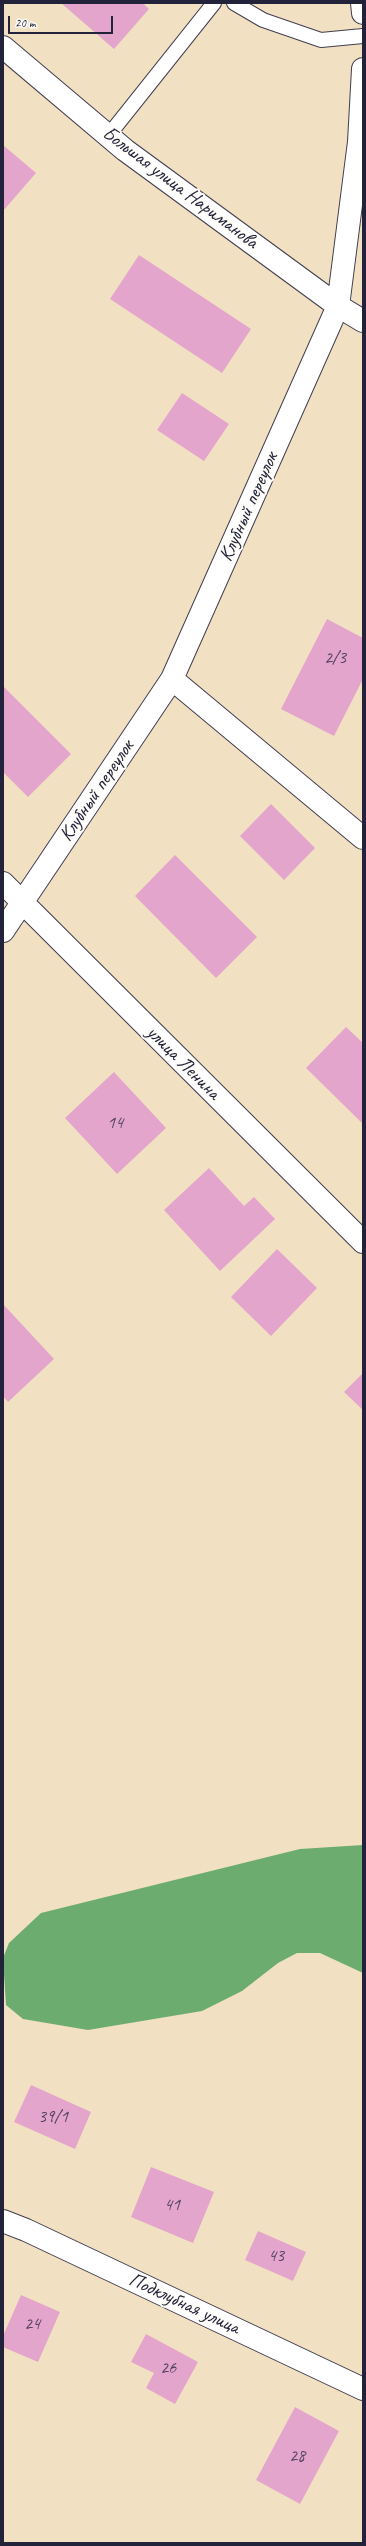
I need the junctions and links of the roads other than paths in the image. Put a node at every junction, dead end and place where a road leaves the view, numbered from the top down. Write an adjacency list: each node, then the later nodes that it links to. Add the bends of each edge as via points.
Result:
1 (214, 3): 8 (lane)
2 (234, 3): 5 (lane, via 263,20 321,40)
3 (362, 3): 4 (street)
4 (363, 13)
5 (363, 36)
6 (3, 47): 8 (street, Большая улица Нариманова)
7 (363, 69): 9 (street, Клубный переулок, via 359,142)
8 (108, 136): 9 (street, Большая улица Нариманова)
9 (338, 306): 10 (street, Большая улица Нариманова); 11 (street, Клубный переулок)
10 (363, 321)
11 (172, 679): 12 (street); 14 (street, Клубный переулок)
12 (363, 838)
13 (3, 883): 14 (street, улица Ленина)
14 (23, 903): 15 (street); 16 (street, улица Ленина)
15 (3, 931)
16 (363, 1242)
17 (3, 2221): 18 (street, Подклубная улица)
18 (363, 2389)

